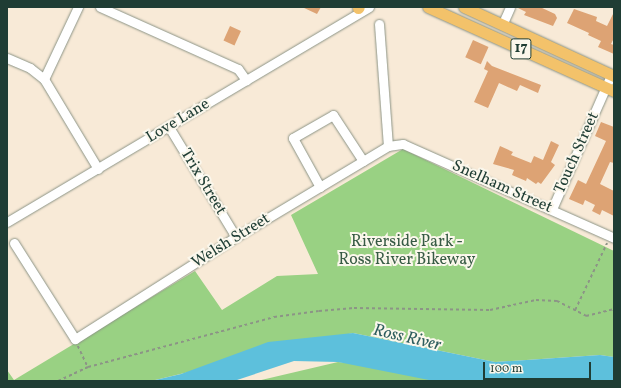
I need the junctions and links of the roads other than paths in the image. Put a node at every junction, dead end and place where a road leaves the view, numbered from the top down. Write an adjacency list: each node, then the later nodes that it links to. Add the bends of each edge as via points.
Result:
1 (78, 7): 11 (street)
2 (100, 7): 12 (street, via 238,69)
3 (361, 7): 12 (street, Love Lane, via 348,19)
4 (428, 7): 13 (main road, 17)
5 (464, 7): 8 (main road, 17)
6 (510, 7): 8 (street)
7 (379, 24): 15 (street)
8 (503, 24): 10 (main road, 17)
9 (7, 58): 11 (street, via 30,68)
10 (612, 76): 13 (street, Touch Street)
11 (44, 79): 17 (street)
12 (246, 80): 14 (street, Love Lane)
13 (610, 89): 19 (street, Touch Street)
14 (169, 127): 17 (street, Love Lane); 21 (street, Trix Street)
15 (388, 146): 16 (street, Welsh Street); 19 (street, Snelham Street, via 403,144)
16 (363, 161): 18 (street, Welsh Street); 18 (street, via 333,115 293,138)
17 (98, 169): 20 (street, Love Lane)
18 (320, 187): 21 (street, Welsh Street)
19 (552, 209): 22 (street, Snelham Street)
20 (7, 222)
21 (236, 237): 23 (street, Welsh Street, via 75,339)
22 (612, 237)
23 (14, 243)

